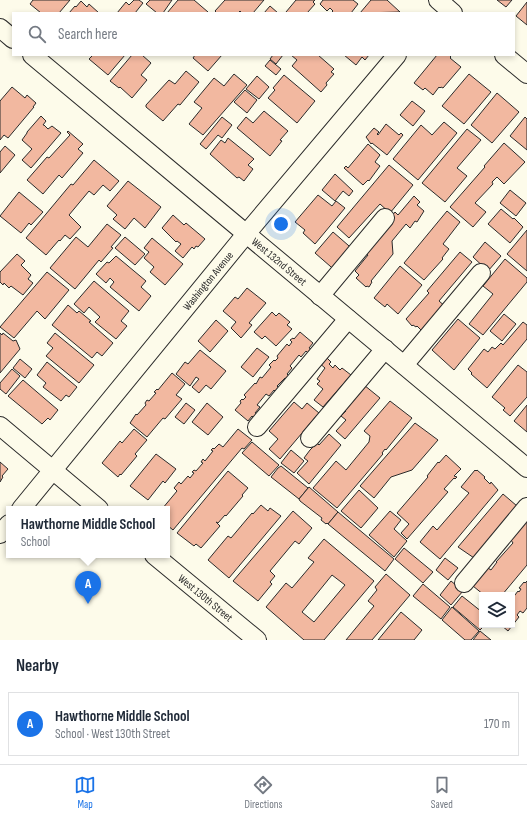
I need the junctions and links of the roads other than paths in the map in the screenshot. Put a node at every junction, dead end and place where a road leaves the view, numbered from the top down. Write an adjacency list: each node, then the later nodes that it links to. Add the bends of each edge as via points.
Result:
1 (0, 28): 2 (street)
2 (12, 38)
3 (33, 56): 8 (street, West 132nd Street)
4 (396, 56): 8 (street, Washington Avenue)
5 (505, 56): 6 (street)
6 (527, 74)
7 (385, 218): 10 (street)
8 (246, 234): 10 (street, West 132nd Street); 18 (street, Washington Avenue)
9 (481, 273): 13 (street)
10 (320, 296): 11 (street, West 132nd Street)
11 (348, 319): 12 (street, West 132nd Street); 15 (street)
12 (385, 349): 13 (street, West 132nd Street); 16 (street)
13 (404, 366): 17 (street, West 132nd Street)
14 (0, 426): 18 (street)
15 (257, 427)
16 (310, 438)
17 (527, 468)
18 (53, 471): 19 (street, Washington Avenue); 20 (street)
19 (24, 506)
20 (95, 506)
21 (527, 507): 23 (street)
22 (158, 558): 24 (street, West 130th Street)
23 (464, 583)
24 (257, 640)

